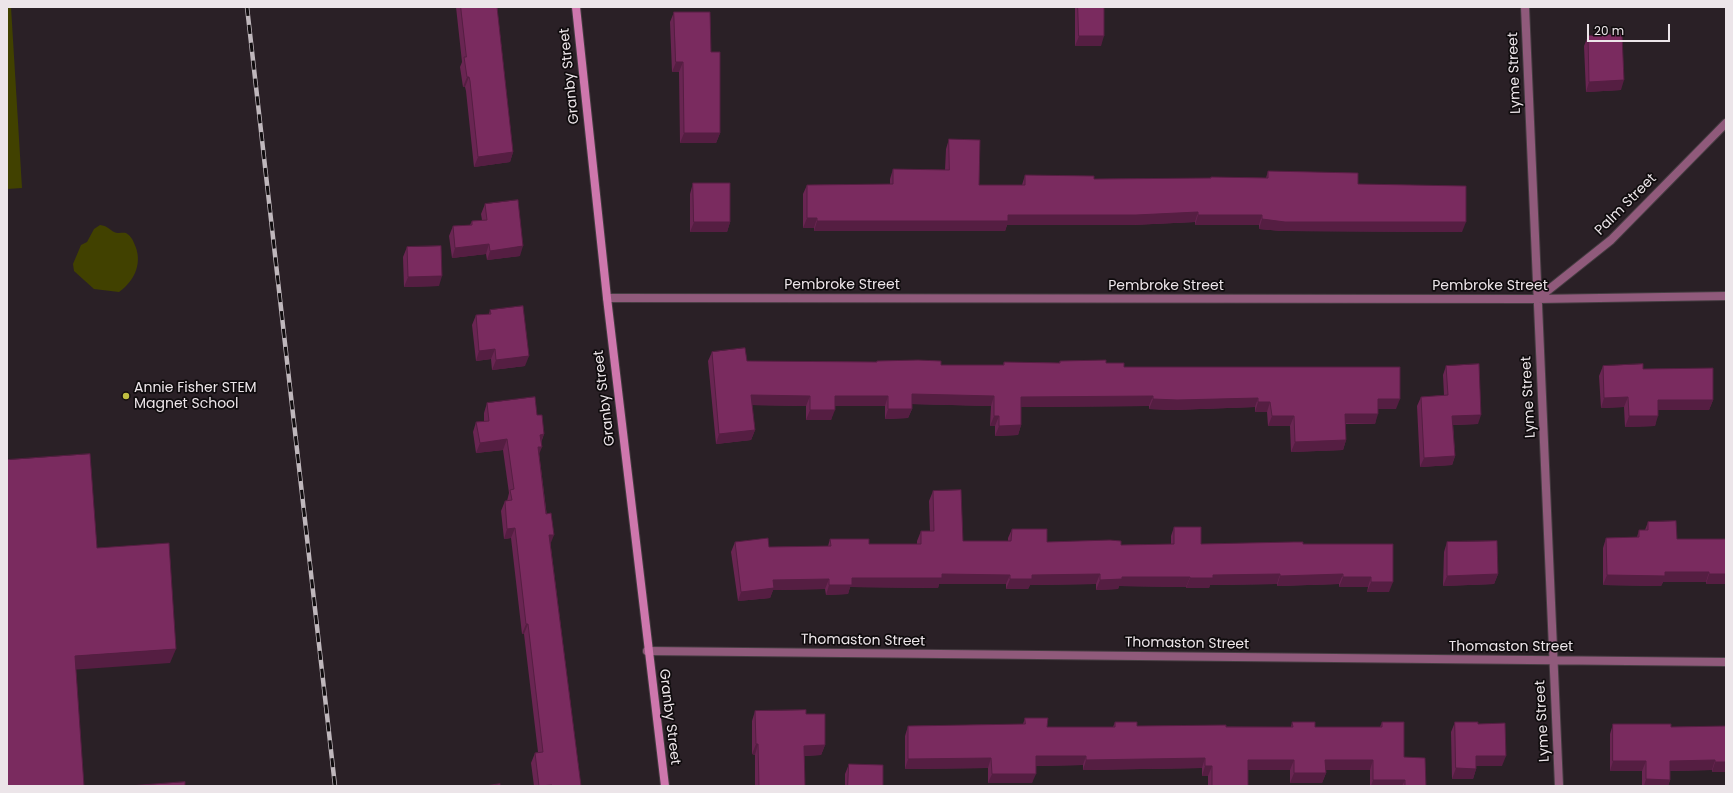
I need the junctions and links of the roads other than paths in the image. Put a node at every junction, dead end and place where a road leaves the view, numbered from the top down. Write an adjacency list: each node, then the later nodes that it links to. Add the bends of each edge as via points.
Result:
1 (576, 7): 5 (main road, Granby Street)
2 (1525, 7): 6 (street, Lyme Street)
3 (1726, 123): 6 (street, Palm Street, via 1611,240)
4 (1726, 296): 6 (street, Pembroke Street)
5 (607, 298): 6 (street, Pembroke Street); 7 (main road, Granby Street)
6 (1537, 299): 8 (street, Lyme Street)
7 (647, 651): 8 (street, Thomaston Street); 10 (main road, Granby Street)
8 (1553, 661): 9 (street, Thomaston Street); 11 (street, Lyme Street)
9 (1726, 662)
10 (664, 786)
11 (1559, 786)

